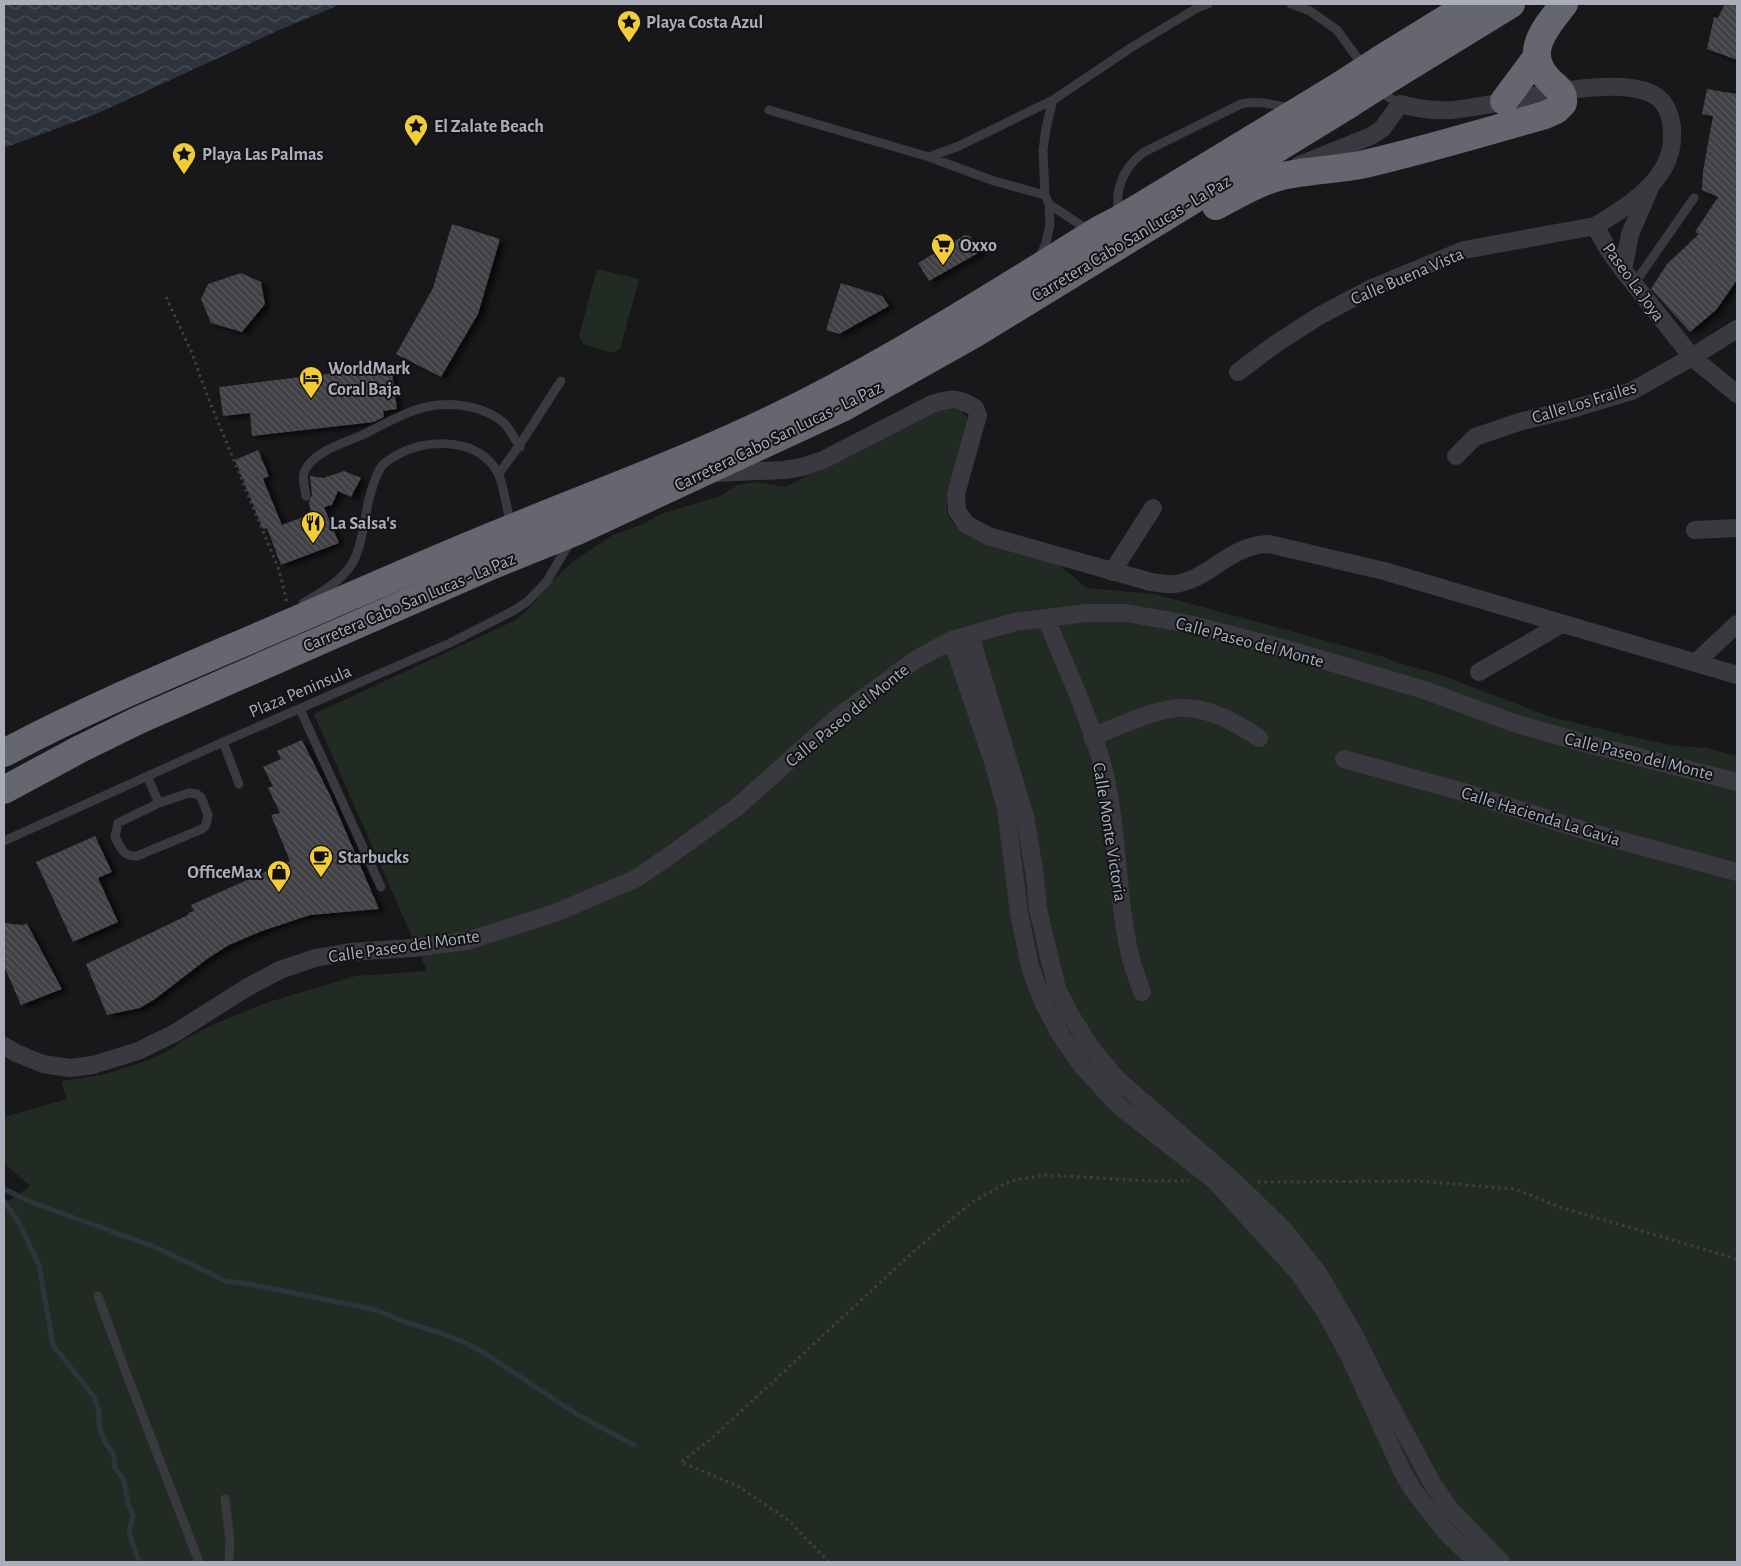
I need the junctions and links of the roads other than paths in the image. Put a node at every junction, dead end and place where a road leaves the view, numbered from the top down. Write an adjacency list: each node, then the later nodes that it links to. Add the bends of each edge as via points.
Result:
1 (1208, 4): 10 (lane, via 1132,47)
2 (1291, 4): 7 (lane, via 1310,11 1337,30)
3 (1470, 4): 7 (highway, Carretera Cabo San Lucas - La Paz)
4 (1512, 4): 7 (highway, Carretera Cabo San Lucas - La Paz)
5 (1564, 4): 6 (highway, via 1543,32)
6 (1536, 58): 8 (highway, via 1543,72); 11 (highway)
7 (1379, 73): 9 (highway, Carretera Cabo San Lucas - La Paz, bridge); 12 (lane, via 1385,96)
8 (1561, 92): 11 (street, Paseo La Joya); 16 (street, Paseo La Joya, via 1618,87 1638,88 1656,96 1667,110 1673,126 1672,147 1666,166); 17 (highway, via 1563,104 1545,115 1364,164 1293,174)
9 (1342, 96): 14 (highway, Carretera Cabo San Lucas - La Paz); 26 (highway, Carretera Cabo San Lucas - La Paz)
10 (1053, 100): 15 (lane, via 959,146); 19 (lane, via 1043,151)
11 (1504, 101): 12 (street, Paseo La Joya, via 1453,110 1425,110)
12 (1400, 104): 17 (street, via 1382,129 1371,136)
13 (769, 110): 15 (lane)
14 (1298, 110): 20 (highway, Carretera Cabo San Lucas - La Paz); 20 (lane, via 1260,102 1241,104 1144,152 1124,173)
15 (929, 157): 19 (lane)
16 (1652, 183): 21 (street, Paseo La Joya, via 1622,209); 23 (street, via 1630,234)
17 (1244, 190): 26 (highway, via 1069,291)
18 (1694, 198): 24 (lane)
19 (1047, 200): 20 (lane, via 1082,226); 22 (lane, via 1050,224)
20 (1109, 224): 22 (highway, Carretera Cabo San Lucas - La Paz)
21 (1595, 226): 23 (street, Paseo La Joya); 28 (street, Calle Buena Vista, via 1464,250 1372,288 1319,316)
22 (1034, 270): 37 (highway, Carretera Cabo San Lucas - La Paz, via 862,374 790,411 737,436)
23 (1623, 270): 24 (street, Paseo La Joya)
24 (1634, 284): 27 (street, Paseo La Joya)
25 (1737, 329): 27 (street, Calle Los Frailes)
26 (974, 334): 33 (highway, Carretera Cabo San Lucas - La Paz, via 844,407)
27 (1692, 358): 30 (street, Paseo La Joya); 32 (street, Calle Los Frailes, via 1632,390 1475,438)
28 (1238, 372)
29 (561, 382): 31 (lane)
30 (1737, 394)
31 (520, 447): 34 (lane); 35 (lane, via 504,423 484,411 460,405 437,404 418,408 314,459 304,470)
32 (1456, 456)
33 (701, 473): 40 (highway, Carretera Cabo San Lucas - La Paz); 41 (street, via 802,467 823,460 932,404 957,399 975,408 978,415 956,494 957,511 966,524 988,536)
34 (498, 474): 37 (lane); 42 (lane, via 487,459 462,446 426,445 393,457 381,467 371,489 360,544 352,563 324,591)
35 (306, 496)
36 (1152, 508): 41 (street)
37 (511, 528): 49 (highway, Carretera Cabo San Lucas - La Paz)
38 (1737, 528): 39 (street)
39 (1695, 530)
40 (577, 531): 53 (lane, Plaza Peninsula, via 547,581 528,601 450,643); 62 (highway, Carretera Cabo San Lucas - La Paz, via 139,720)
41 (1112, 572): 44 (street, via 1174,584 1191,580 1244,547 1269,544 1384,571)
42 (289, 611)
43 (1046, 618): 47 (street, Calle Paseo del Monte, via 1015,622); 54 (street, Calle Monte Victoria); 60 (street, Calle Paseo del Monte, via 1126,613 1188,624 1424,690 1514,723)
44 (1562, 624): 50 (street); 51 (street)
45 (1737, 624): 50 (street)
46 (242, 633): 49 (lane)
47 (970, 635): 48 (street, Calle Paseo del Monte); 67 (street, via 1025,816)
48 (952, 640): 68 (street, via 1006,809); 70 (street, Calle Paseo del Monte, via 915,660 838,717 737,808 670,856 635,878 555,913 467,940 315,958 280,970 138,1051 93,1065 70,1068 43,1064)
49 (208, 658): 57 (highway, Carretera Cabo San Lucas - La Paz, via 89,710)
50 (1695, 663): 52 (street)
51 (1479, 672)
52 (1737, 675)
53 (300, 709): 56 (lane, Plaza Peninsula); 66 (lane)
54 (1092, 737): 55 (street, via 1153,714 1188,708 1239,724); 69 (street, Calle Monte Victoria, via 1104,772 1124,920 1131,960)
55 (1259, 738)
56 (223, 742): 59 (lane, Plaza Peninsula); 61 (lane)
57 (4, 753)
58 (1344, 758): 65 (street, Calle Hacienda La Gavia, via 1589,832)
59 (146, 776): 63 (lane); 64 (lane, Plaza Peninsula)
60 (1737, 782)
61 (239, 784)
62 (4, 790)
63 (159, 803): 63 (lane, via 116,826 115,837 127,855 137,856 206,825 208,816 198,794 189,793)
64 (4, 841)
65 (1737, 872)
66 (382, 887)
67 (1038, 909): 68 (street); 72 (street, via 1058,989 1091,1048 1117,1079 1235,1182 1284,1230 1318,1272)
68 (1019, 913): 73 (street, via 1030,967 1060,1034 1082,1066 1119,1106 1215,1181 1297,1271 1348,1353)
69 (1142, 992)
70 (4, 1046)
71 (98, 1296): 75 (lane)
72 (1432, 1483): 73 (street); 78 (street, via 1456,1515)
73 (1413, 1490): 77 (street, via 1445,1531)
74 (225, 1499): 76 (lane)
75 (199, 1562)
76 (230, 1562)
77 (1477, 1562)
78 (1501, 1562)

